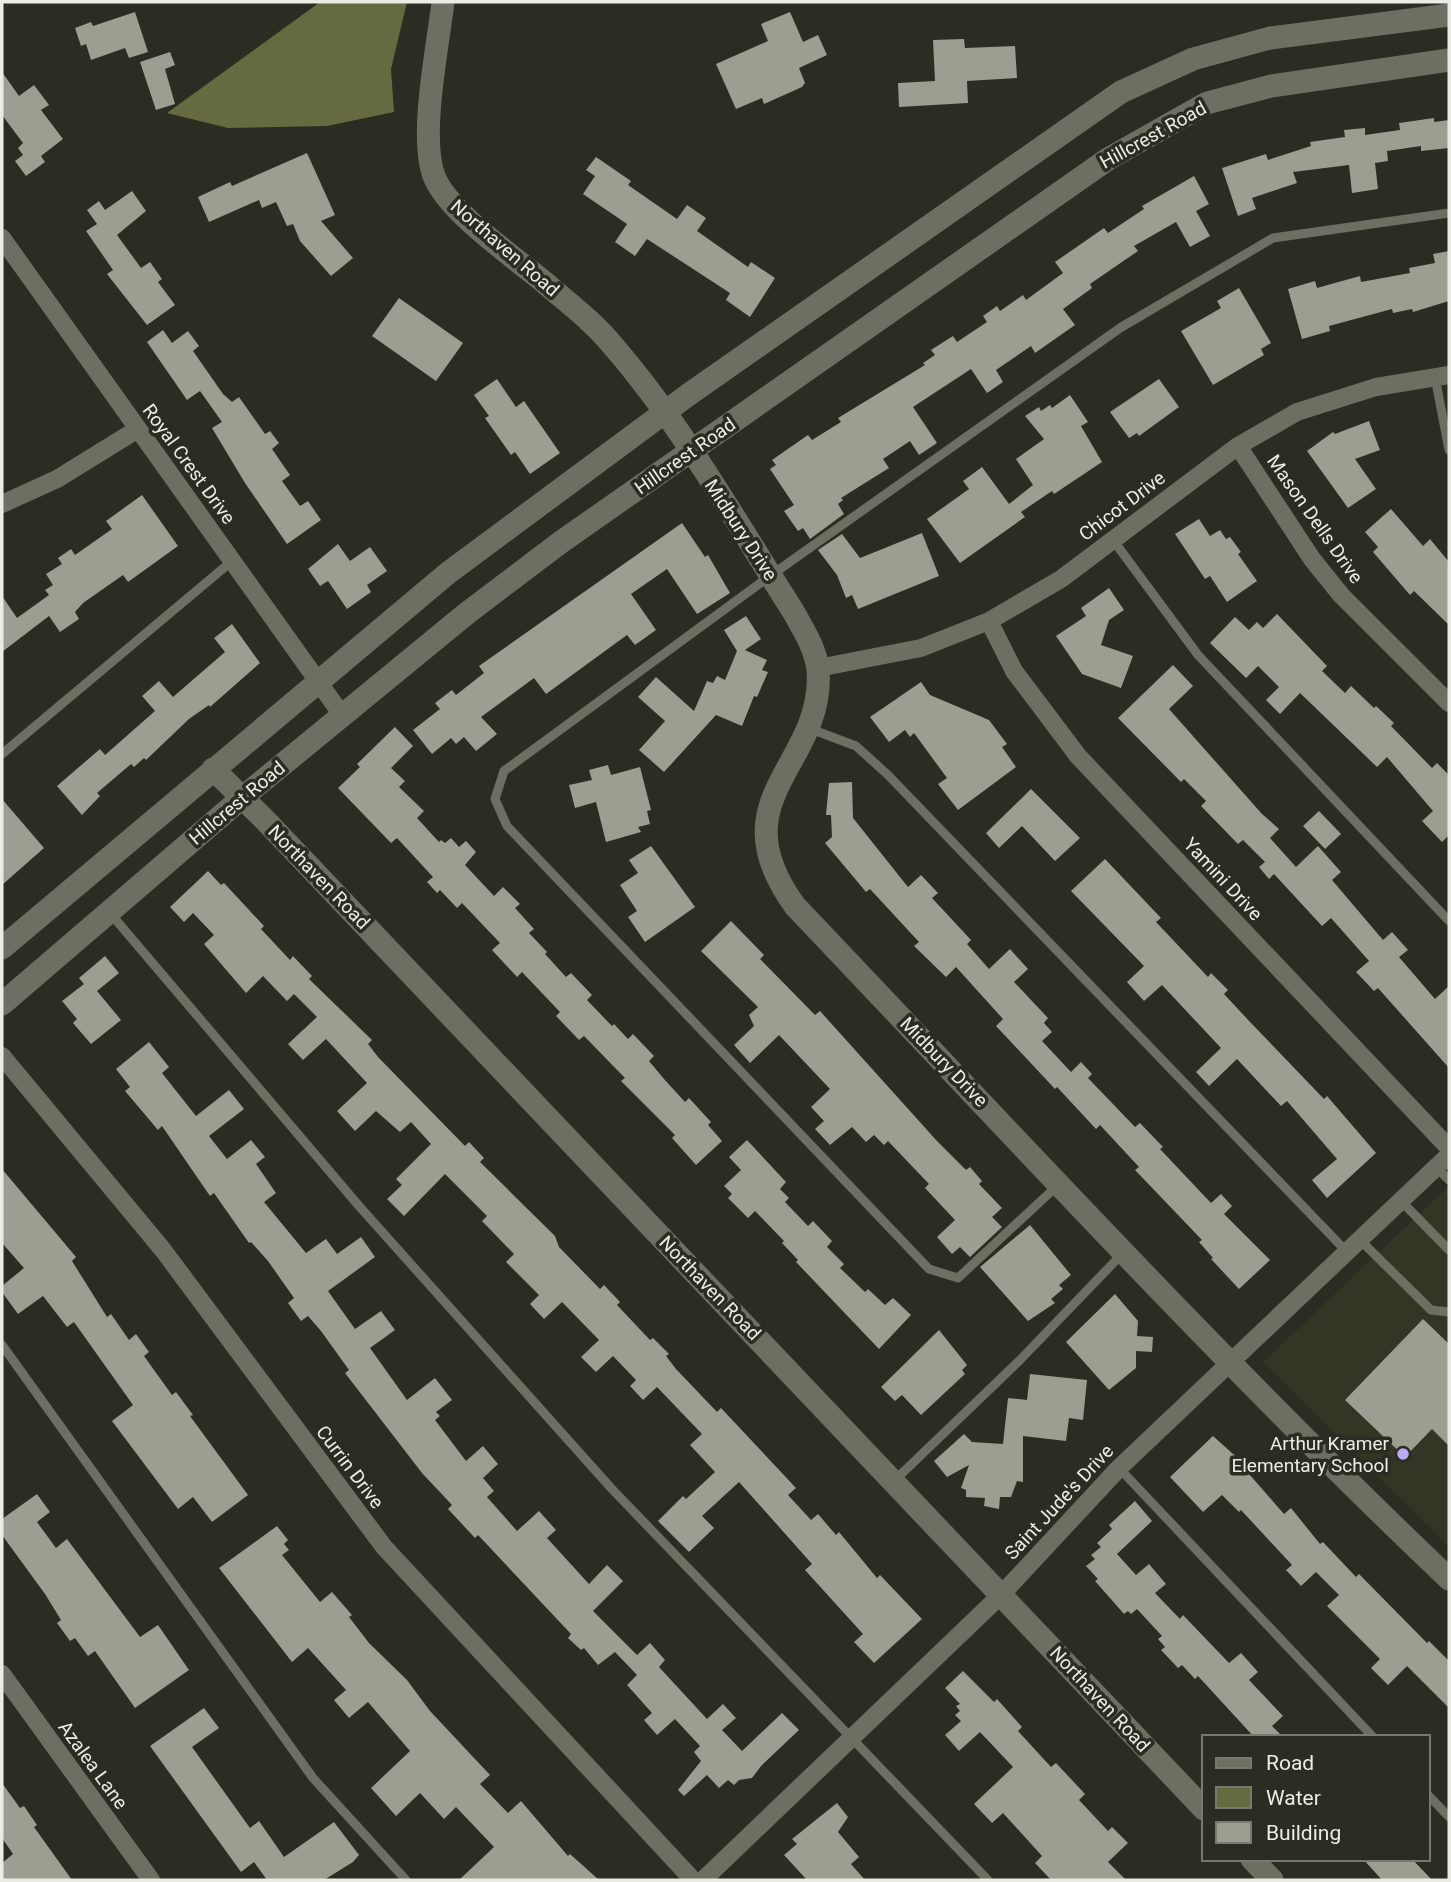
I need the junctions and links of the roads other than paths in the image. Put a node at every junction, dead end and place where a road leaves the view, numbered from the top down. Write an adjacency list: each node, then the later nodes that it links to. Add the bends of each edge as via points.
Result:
1 (443, 2): 7 (main road, Northaven Road, via 429,124 435,180 455,206 591,322)
2 (1449, 15): 7 (main road, via 1269,38 1193,59 1121,92)
3 (1449, 60): 11 (main road, Hillcrest Road, via 1271,86 1207,103 1175,119 1108,159)
4 (1449, 214): 15 (lane, via 1273,237 1120,328)
5 (2, 238): 8 (street, Royal Crest Drive)
6 (1442, 376): 9 (street, Chicot Drive, via 1339,397 1297,412); 10 (lane)
7 (664, 412): 11 (main road, Northaven Road); 18 (main road, via 448,573)
8 (138, 429): 12 (street, via 57,479); 14 (street, Royal Crest Drive)
9 (1238, 446): 13 (street, Chicot Drive); 19 (street, Mason Dells Drive, via 1341,595)
10 (1449, 450)
11 (690, 452): 15 (main road, Midbury Drive); 20 (main road, Hillcrest Road, via 487,598)
12 (2, 505)
13 (1113, 540): 16 (street, Chicot Drive, via 1061,579); 26 (lane, via 1198,655)
14 (232, 561): 18 (street, Royal Crest Drive); 22 (lane)
15 (770, 576): 17 (main road, Midbury Drive, via 809,642); 32 (lane, via 504,771 495,799 507,826 929,1269 958,1278)
16 (989, 621): 17 (street, Chicot Drive, via 921,648); 30 (street, Yamini Drive, via 1014,671 1078,756)
17 (818, 668): 21 (main road, Midbury Drive, via 817,693)
18 (320, 681): 20 (street, Royal Crest Drive); 23 (main road)
19 (1449, 703)
20 (342, 715): 24 (main road, Hillcrest Road)
21 (807, 727): 32 (main road, Midbury Drive, via 778,781 766,820 772,867 782,887); 34 (lane, via 856,746 888,775)
22 (2, 754)
23 (213, 769): 24 (main road, Northaven Road); 27 (main road)
24 (243, 797): 25 (main road, Hillcrest Road); 41 (main road, Northaven Road)
25 (109, 912): 28 (main road, Hillcrest Road); 46 (lane, via 359,1206 611,1488)
26 (1449, 921)
27 (2, 948)
28 (2, 1004)
29 (2, 1056): 53 (street, Currin Drive, via 163,1250 384,1547)
30 (1449, 1149)
31 (1445, 1168): 33 (street, Saint Jude's Drive)
32 (1059, 1184): 36 (main road, Midbury Drive)
33 (1401, 1201): 34 (street, Saint Jude's Drive); 35 (lane)
34 (1353, 1246): 37 (lane, via 1432,1310); 39 (street, Saint Jude's Drive)
35 (1449, 1250)
36 (1124, 1252): 39 (main road, Midbury Drive); 41 (lane)
37 (1449, 1312)
38 (2, 1345): 52 (lane, via 313,1778)
39 (1229, 1361): 40 (street, Saint Jude's Drive); 42 (main road, Midbury Drive)
40 (1119, 1468): 43 (street, Saint Jude's Drive); 45 (lane)
41 (894, 1481): 43 (main road, Northaven Road)
42 (1449, 1579)
43 (1001, 1594): 46 (street, Saint Jude's Drive); 48 (main road, Northaven Road)
44 (2, 1674): 51 (street, Azalea Lane)
45 (1371, 1735)
46 (853, 1738): 54 (street, Saint Jude's Drive); 55 (lane)
47 (1430, 1797): 49 (lane)
48 (1202, 1807)
49 (1449, 1817)
50 (1254, 1861): 56 (main road)
51 (151, 1880)
52 (406, 1880)
53 (693, 1880)
54 (703, 1880)
55 (988, 1880)
56 (1272, 1880)

